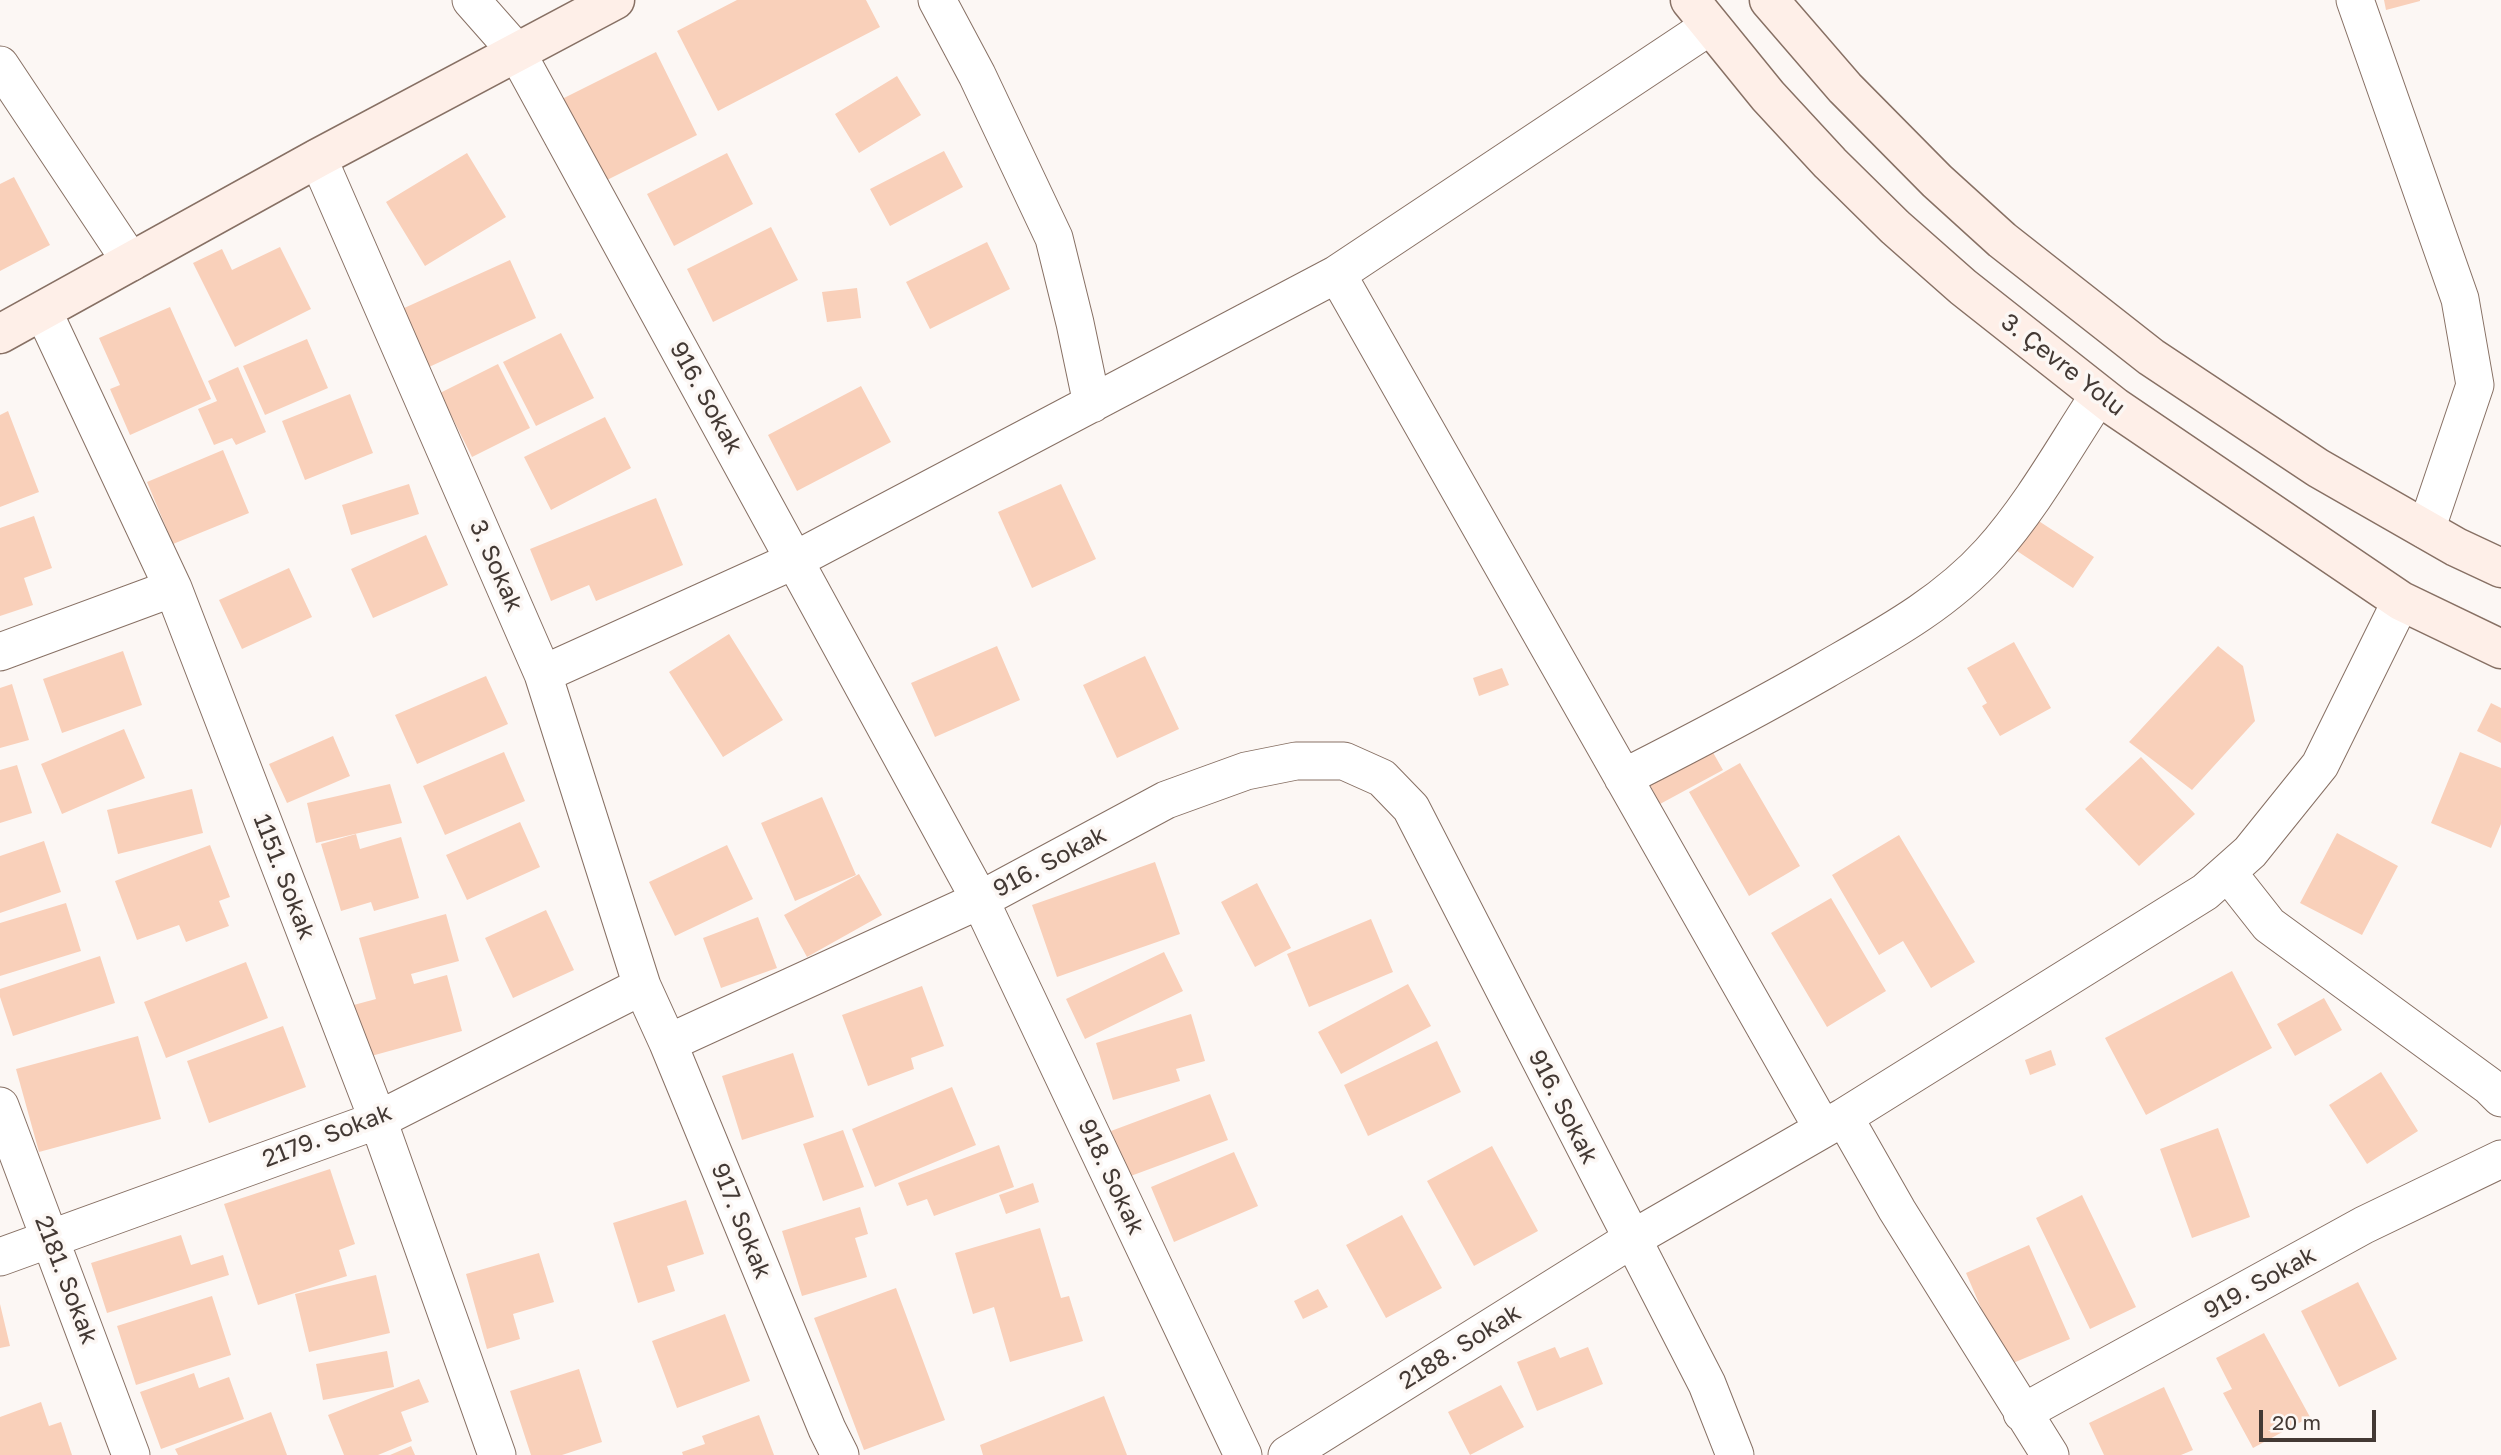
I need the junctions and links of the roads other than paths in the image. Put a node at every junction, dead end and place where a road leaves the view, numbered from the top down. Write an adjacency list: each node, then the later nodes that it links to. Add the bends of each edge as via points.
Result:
1 (471, 0): 7 (street, 916. Sokak)
2 (615, 0): 7 (main road)
3 (937, 0): 15 (street, via 1054,238)
4 (1769, 0): 16 (main road, via 1875,120 2002,240 2151,357 2318,468)
5 (2355, 0): 16 (street, via 2460,299 2475,384)
6 (1700, 13): 11 (street); 14 (main road, 3. Çevre Yolu, via 1791,121 1895,227)
7 (516, 51): 9 (main road); 17 (street, 916. Sokak)
8 (0, 65): 10 (street)
9 (318, 158): 10 (main road); 23 (street, 3. Sokak)
10 (131, 262): 12 (main road)
11 (1337, 274): 15 (street); 24 (street)
12 (43, 311): 13 (main road); 19 (street, 1151. Sokak)
13 (0, 334)
14 (2099, 395): 20 (main road, 3. Çevre Yolu); 24 (street, via 2019,519 1953,588 1880,639)
15 (1092, 404): 17 (street)
16 (2426, 530): 18 (main road)
17 (795, 560): 23 (street); 26 (street, 916. Sokak)
18 (2501, 568)
19 (173, 588): 22 (street); 31 (street, 1151. Sokak)
20 (2401, 601): 21 (main road, 3. Çevre Yolu); 25 (street, 2188. Sokak, via 2320,765)
21 (2501, 649)
22 (0, 652)
23 (543, 674): 27 (street, 3. Sokak)
24 (1623, 778): 32 (street)
25 (2228, 873): 29 (street, via 2269,925); 32 (street, 2188. Sokak, via 2180,909)
26 (979, 900): 28 (street); 35 (street, 916. Sokak, via 1166,800 1246,771 1296,761 1344,761 1382,778 1411,808); 41 (street, 918. Sokak)
27 (642, 986): 28 (street, 917. Sokak); 31 (street, 2179. Sokak)
28 (668, 1042): 40 (street, 917. Sokak)
29 (2501, 1098)
30 (0, 1106): 34 (street, 2181. Sokak)
31 (378, 1120): 34 (street, 2179. Sokak); 39 (street, 1151. Sokak)
32 (1833, 1123): 35 (street, 2188. Sokak); 37 (street, via 1897,1210)
33 (2501, 1159): 37 (street, 919. Sokak, via 2364,1225)
34 (50, 1238): 36 (street, 2179. Sokak); 38 (street, 2181. Sokak)
35 (1632, 1239): 42 (street, 2188. Sokak); 43 (street, 916. Sokak, via 1707,1384)
36 (0, 1257)
37 (2022, 1413): 44 (street)
38 (131, 1455)
39 (497, 1455)
40 (840, 1455)
41 (1243, 1455)
42 (1287, 1455)
43 (1735, 1455)
44 (2050, 1455)

